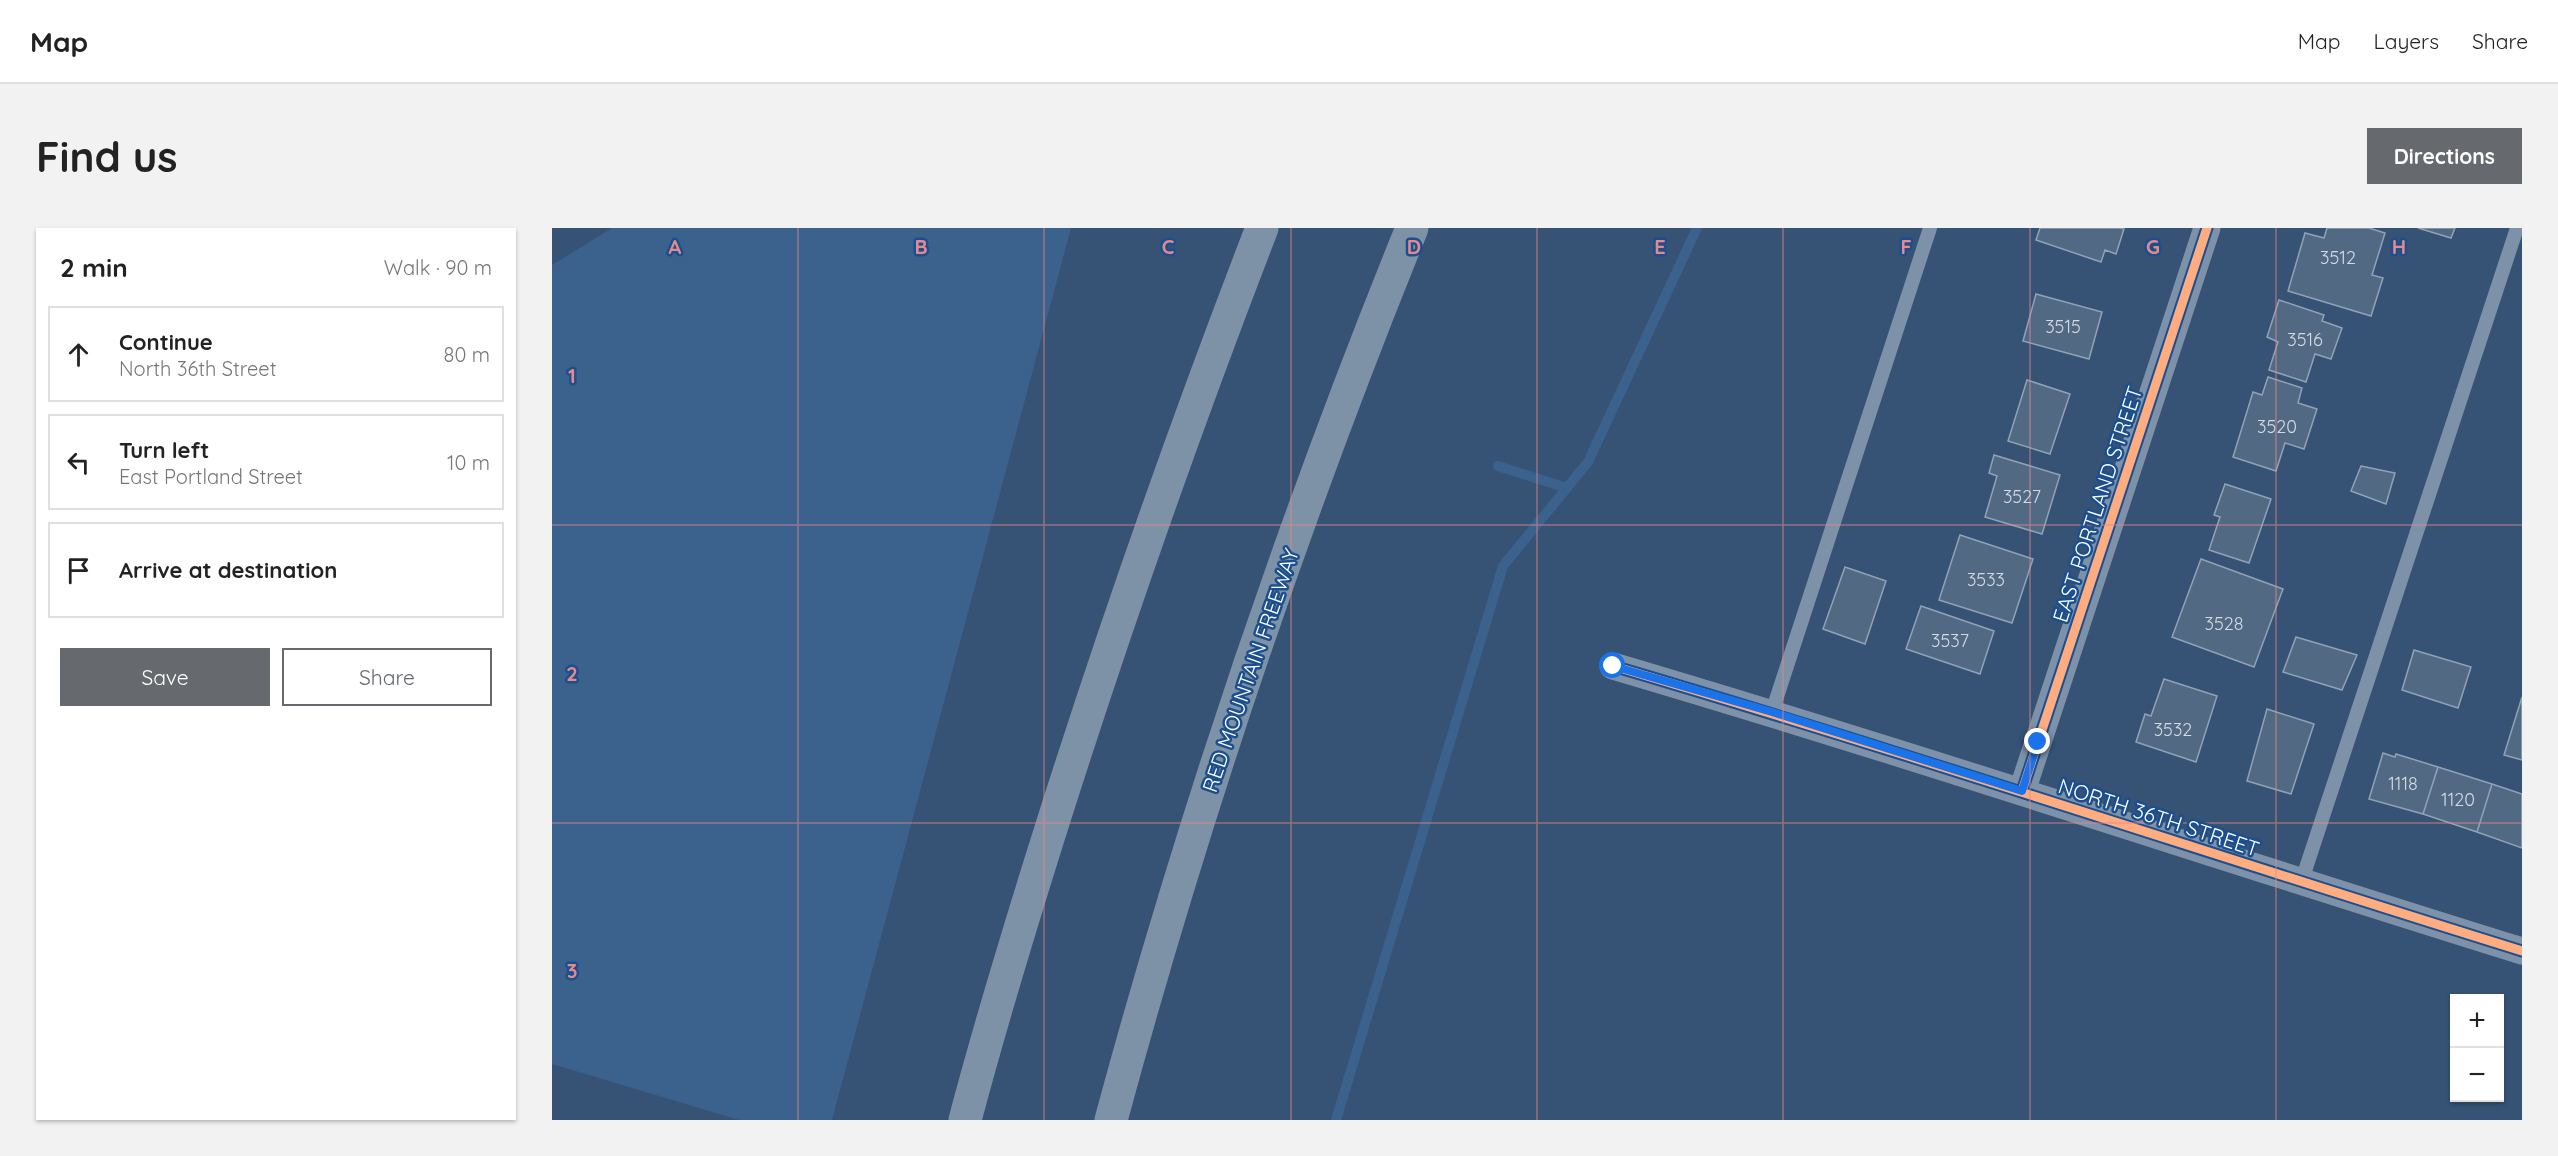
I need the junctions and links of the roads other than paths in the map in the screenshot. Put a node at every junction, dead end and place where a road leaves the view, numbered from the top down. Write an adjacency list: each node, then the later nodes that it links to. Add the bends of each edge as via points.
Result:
1 (1262, 228): 12 (highway, via 1196,399 1111,644 1040,866)
2 (1412, 228): 11 (highway, RED MOUNTAIN FREEWAY, via 1262,630 1183,874)
3 (1930, 228): 7 (lane)
4 (2207, 228): 8 (street, EAST PORTLAND STREET)
5 (2517, 228): 9 (lane)
6 (1613, 666): 7 (street, NORTH 36TH STREET)
7 (1772, 712): 8 (street, NORTH 36TH STREET)
8 (2022, 791): 9 (street, NORTH 36TH STREET)
9 (2301, 883): 10 (street, NORTH 36TH STREET)
10 (2522, 951)
11 (1111, 1119)
12 (966, 1120)

